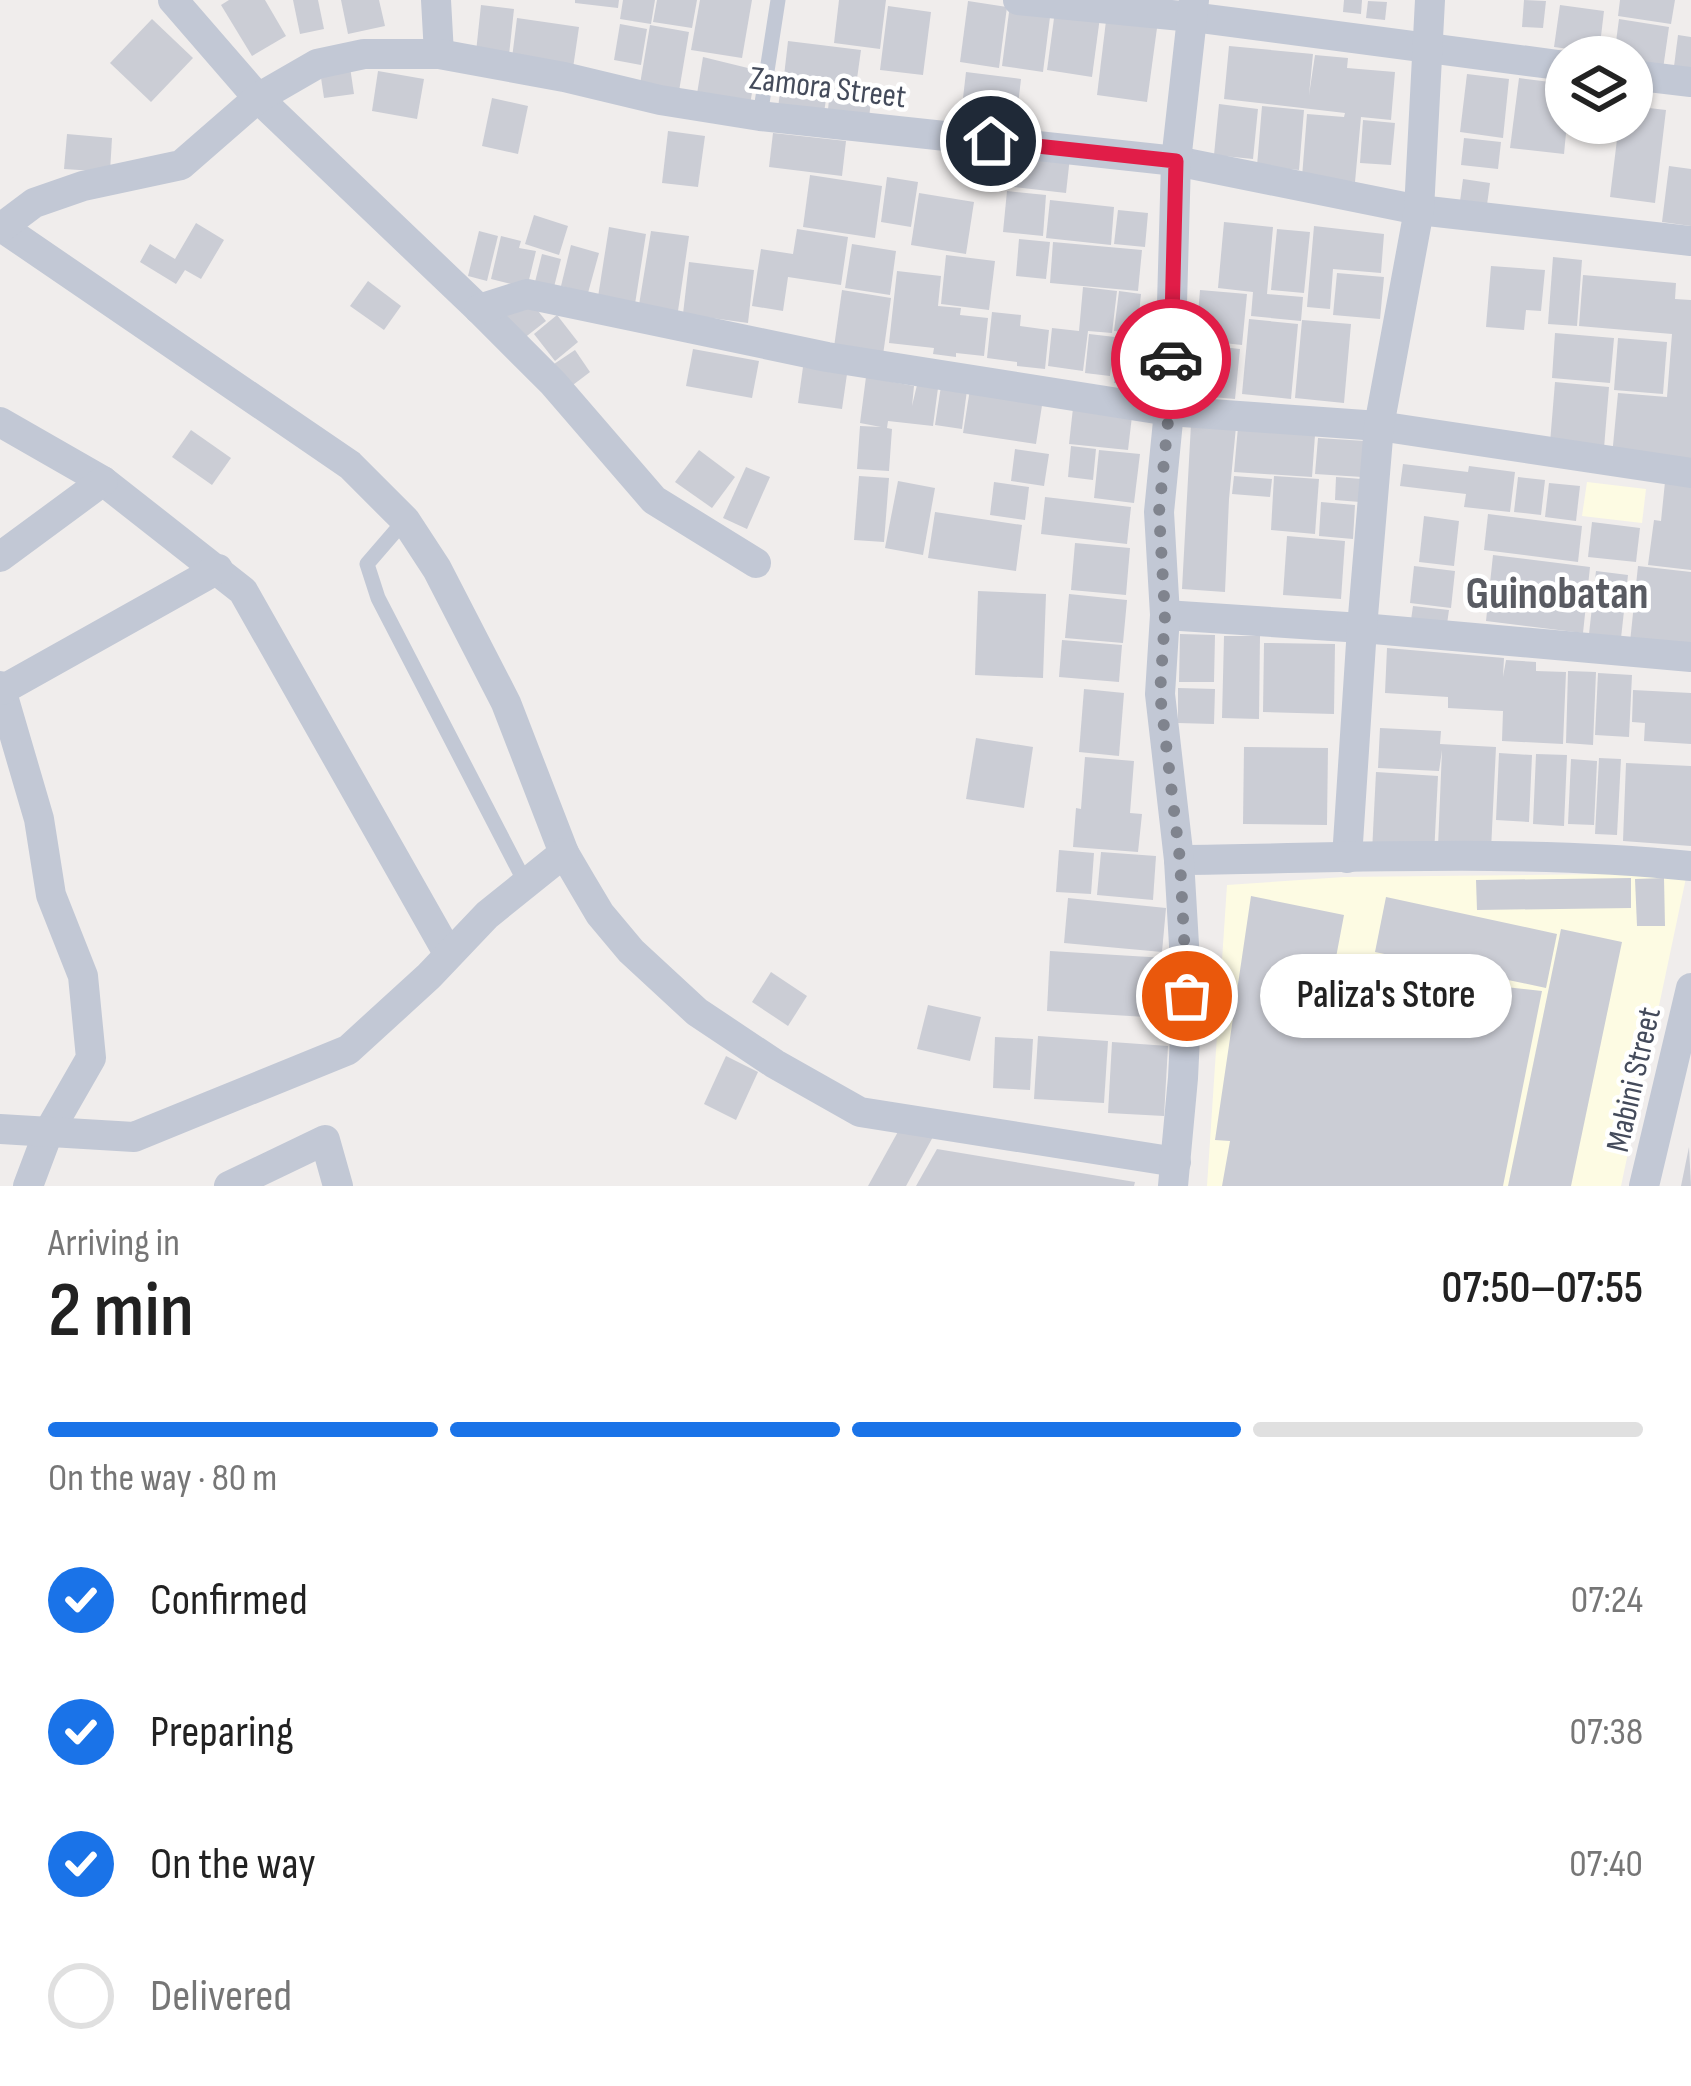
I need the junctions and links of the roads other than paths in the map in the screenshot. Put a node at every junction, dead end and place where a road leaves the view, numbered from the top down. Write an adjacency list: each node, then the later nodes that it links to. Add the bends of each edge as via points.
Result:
1 (173, 0): 12 (street)
2 (436, 0): 8 (street)
3 (778, 0): 13 (lane)
4 (1018, 0): 6 (street)
5 (1430, 0): 7 (street)
6 (1193, 8): 7 (street); 14 (street)
7 (1430, 49): 9 (street); 15 (street)
8 (439, 53): 12 (street, Zamora Street, via 317,64); 13 (street, Zamora Street)
9 (1545, 63)
10 (1653, 77): 11 (street)
11 (1691, 82)
12 (258, 98): 16 (street, Zamora Street, via 181,165 83,186 34,203); 18 (street)
13 (760, 116): 14 (street, Zamora Street)
14 (1176, 161): 15 (street, Zamora Street); 19 (street)
15 (1419, 210): 17 (street, Zamora Street); 21 (street)
16 (1, 227): 24 (street, via 350,464)
17 (1691, 241)
18 (479, 309): 19 (street, via 527,294 826,357); 26 (street, via 654,500)
19 (1169, 411): 21 (street); 28 (street, via 1159,512)
20 (0, 422): 23 (street)
21 (1379, 426): 22 (street); 29 (street)
22 (1691, 473)
23 (103, 481): 25 (street); 27 (street)
24 (405, 520): 32 (street, via 506,703); 36 (lane, via 367,564 378,598)
25 (0, 556)
26 (756, 563)
27 (218, 569): 31 (street); 37 (street, via 243,591)
28 (1165, 615): 29 (street); 34 (street, via 1160,694)
29 (1362, 628): 30 (street); 33 (street)
30 (1691, 657)
31 (1, 688): 40 (street, via 39,819 51,895 82,976 91,1058)
32 (564, 853): 36 (street); 41 (street, via 600,914 697,1012 860,1112)
33 (1347, 858): 34 (street); 35 (street)
34 (1180, 860): 41 (street, via 1187,996)
35 (1691, 866)
36 (526, 884): 37 (street)
37 (448, 953): 40 (street, via 348,1050 134,1137)
38 (1691, 988): 45 (street, Mabini Street)
39 (0, 1129): 40 (street)
40 (48, 1133): 42 (street)
41 (1174, 1174)
42 (28, 1186)
43 (229, 1186): 44 (street, via 325,1140)
44 (338, 1186)
45 (1644, 1186)

